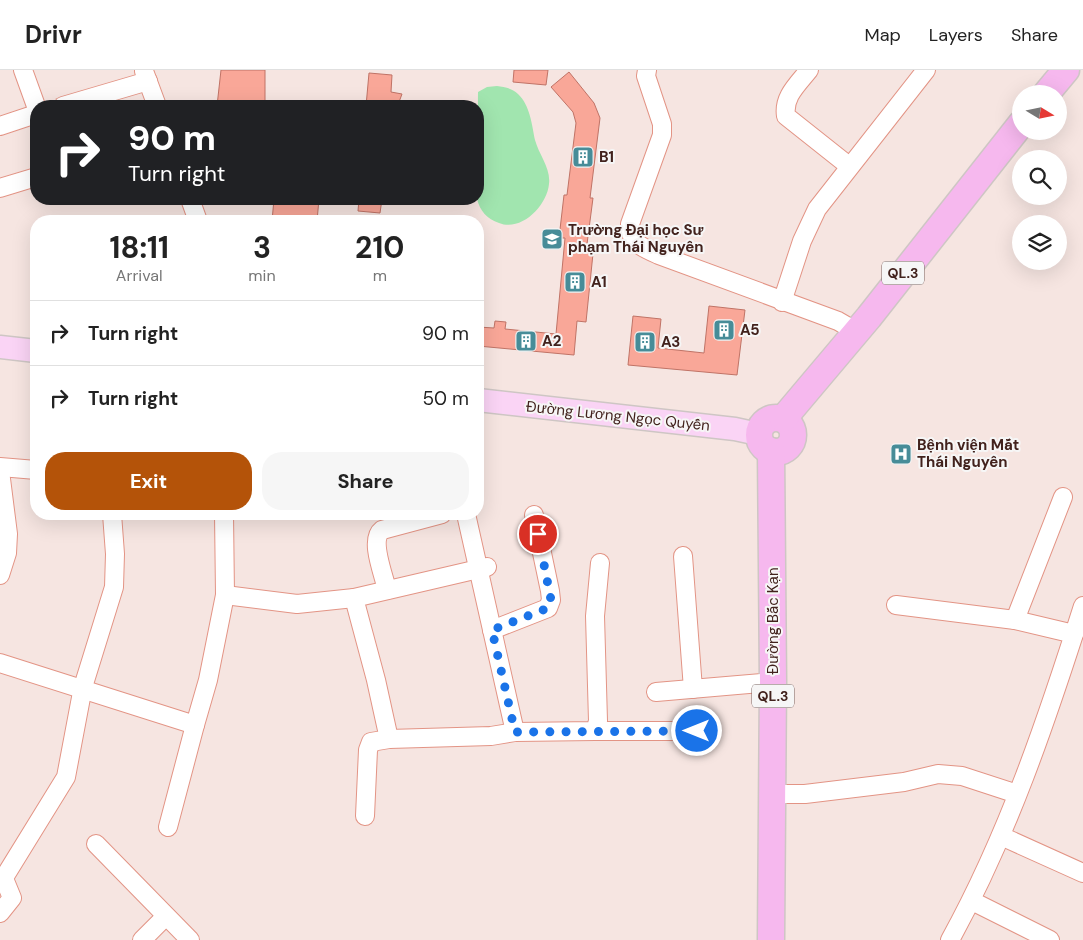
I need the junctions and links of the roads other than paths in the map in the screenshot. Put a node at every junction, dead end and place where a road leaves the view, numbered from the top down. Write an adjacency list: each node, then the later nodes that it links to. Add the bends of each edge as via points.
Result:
1 (23, 70): 8 (street)
2 (647, 70): 17 (street, via 662,135 630,224 633,241 659,255)
3 (809, 70): 14 (street, via 789,95 786,116)
4 (926, 70): 14 (street)
5 (1066, 70): 7 (highway)
6 (146, 76): 9 (street); 10 (street)
7 (1054, 85)
8 (34, 100)
9 (79, 100)
10 (155, 100)
11 (30, 116): 12 (street)
12 (0, 126)
13 (1012, 135): 18 (highway, QL.3)
14 (849, 166): 17 (street, via 810,223)
15 (30, 179): 16 (street)
16 (0, 188)
17 (782, 302): 18 (street, via 838,321)
18 (857, 332): 22 (highway, QL.3, via 783,419 792,432 792,440 787,447 780,451)
19 (0, 347): 20 (main road)
20 (30, 350)
21 (484, 401): 22 (main road, Đường Lương Ngọc Quyến, via 735,429)
22 (765, 442): 44 (highway, Đường Bắc Kạn / QL.3)
23 (0, 469): 24 (street); 34 (street, via 8,534 7,553)
24 (30, 470)
25 (1063, 497): 40 (street)
26 (534, 515): 41 (street, via 551,600 548,608)
27 (113, 520): 45 (street, via 116,554 114,588)
28 (224, 520): 36 (street)
29 (422, 520): 35 (street, via 378,533 375,541)
30 (468, 520): 33 (street)
31 (683, 556): 46 (street)
32 (600, 563): 49 (street, via 596,616 598,721)
33 (482, 568): 35 (street); 41 (street)
34 (0, 575)
35 (387, 590): 37 (street)
36 (225, 595): 37 (street, via 297,604); 48 (street, via 208,680)
37 (354, 598): 52 (street)
38 (896, 605): 40 (street)
39 (1083, 606): 42 (street)
40 (1015, 620): 42 (street)
41 (492, 630): 51 (street)
42 (1074, 634): 54 (street)
43 (0, 662): 45 (street)
44 (773, 682): 46 (street); 53 (highway, Đường Bắc Kạn / QL.3)
45 (83, 687): 48 (street); 61 (street, via 66,776 5,876 12,898)
46 (693, 689): 47 (street)
47 (656, 692)
48 (195, 725): 56 (street)
49 (595, 731): 50 (street); 51 (street)
50 (697, 731)
51 (515, 732): 52 (street, via 490,736)
52 (389, 739): 55 (street, via 371,742 368,750)
53 (772, 794): 54 (street, via 805,794 904,782 938,774 962,776); 65 (highway, Đường Bắc Kạn / QL.3)
54 (1017, 794): 57 (street)
55 (365, 816)
56 (168, 827)
57 (1001, 836): 59 (street); 60 (street)
58 (96, 844): 62 (street)
59 (1083, 873)
60 (972, 901): 66 (street); 67 (street)
61 (0, 913)
62 (165, 916): 63 (street); 64 (street)
63 (142, 940)
64 (190, 940)
65 (772, 940)
66 (950, 940)
67 (1050, 940)

